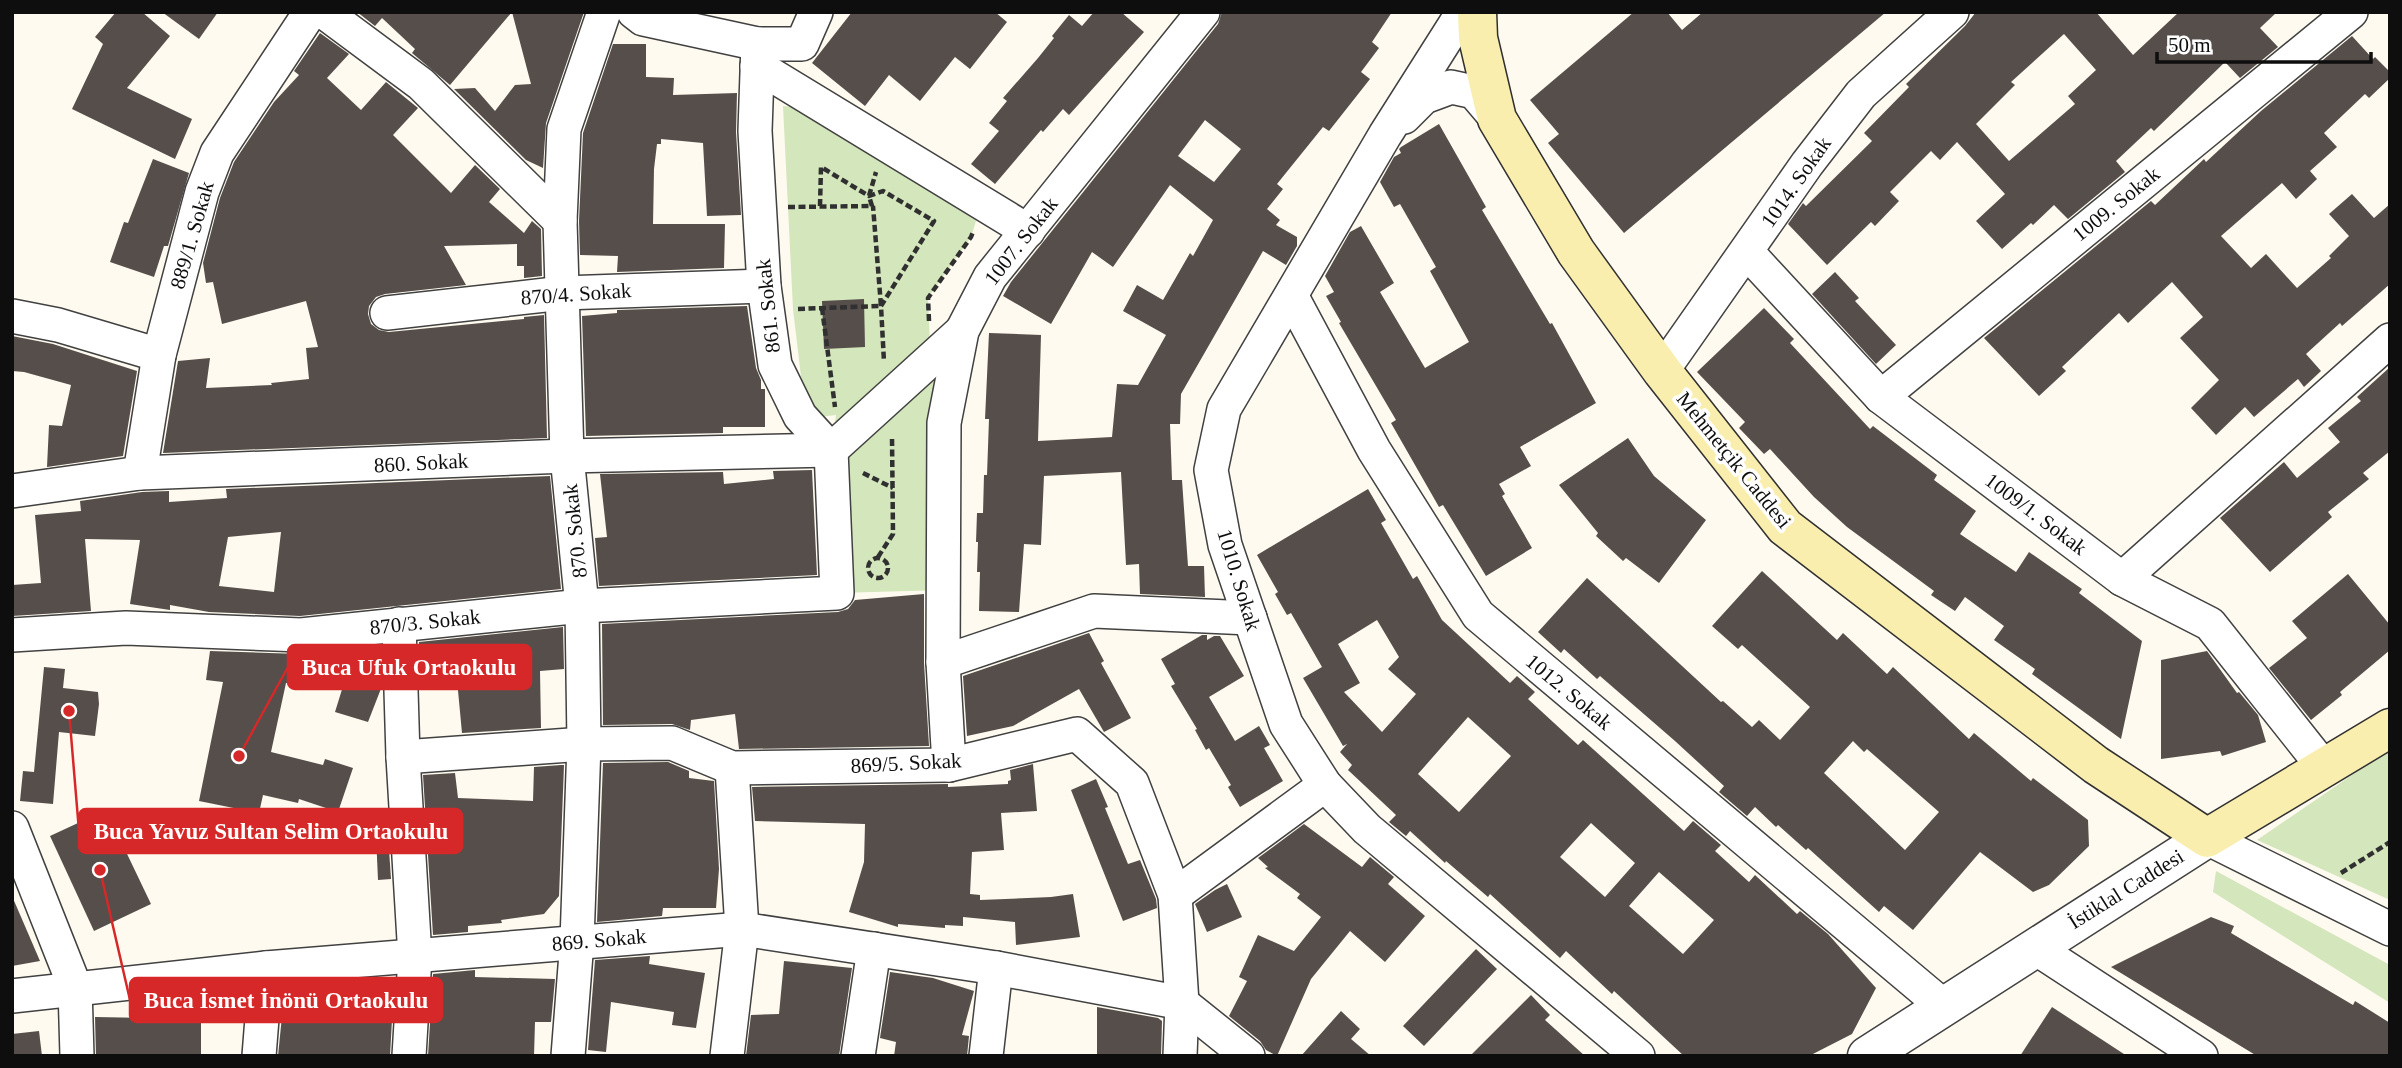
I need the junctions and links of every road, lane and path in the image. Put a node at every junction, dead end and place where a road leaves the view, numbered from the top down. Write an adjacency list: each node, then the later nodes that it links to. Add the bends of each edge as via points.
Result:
1 (604, 12): 18 (street, 870. Sokak, via 564,129)
2 (634, 12): 10 (street, via 643,19)
3 (816, 12): 10 (street, via 802,44)
4 (1203, 12): 20 (street, 1007. Sokak)
5 (1463, 12): 12 (street, 1010. Sokak)
6 (1477, 12): 11 (main road, Mehmetçik Caddesi, via 1478,38)
7 (1952, 12): 21 (street, 1014. Sokak, via 1861,94)
8 (2351, 12): 35 (street, 1009. Sokak)
9 (309, 14): 18 (street, via 421,84); 33 (street, 889/1. Sokak, via 217,153 202,192)
10 (757, 55): 20 (street); 22 (street, 861. Sokak, via 755,131)
11 (1497, 119): 12 (street, via 1474,92 1451,87 1424,97); 34 (main road, Mehmetçik Caddesi, via 1576,252)
12 (1385, 135): 24 (street, 1010. Sokak)
13 (878, 165): 14 (path)
14 (869, 196): 15 (path, via 821,167); 16 (path); 25 (path, via 883,191 934,222)
15 (820, 206): 16 (path); 17 (path, via 788,207)
16 (873, 206): 25 (path)
17 (789, 219)
18 (560, 221): 23 (street, 870. Sokak)
19 (973, 229): 30 (path, via 928,298)
20 (1028, 231): 31 (street, 1007. Sokak, via 990,277)
21 (1747, 252): 34 (street, 1014. Sokak); 35 (street, 1009/1. Sokak)
22 (764, 286): 23 (street, 870/4. Sokak); 38 (street, 861. Sokak, via 775,365 800,416)
23 (563, 293): 28 (street, 870/4. Sokak); 39 (street, 870. Sokak)
24 (1292, 297): 45 (street, 1010. Sokak, via 1224,409 1212,470 1225,545); 72 (street, 1012. Sokak, via 1374,450 1478,615)
25 (881, 306): 26 (path); 36 (path)
26 (822, 308): 27 (path); 37 (path)
27 (793, 309)
28 (387, 313)
29 (12, 316): 33 (street)
30 (929, 322)
31 (962, 331): 36 (street); 48 (street, 1007. Sokak, via 944,423)
32 (2390, 341): 43 (street)
33 (159, 355): 40 (street, 889/1. Sokak)
34 (1662, 372): 57 (main road, Mehmetçik Caddesi, via 1785,527 2096,765)
35 (1881, 397): 43 (street, 1009/1. Sokak)
36 (888, 400): 38 (street); 42 (path, via 893,534)
37 (836, 415)
38 (831, 450): 39 (street, 860. Sokak); 44 (street, 870/3. Sokak, via 837,593)
39 (567, 456): 40 (street, 860. Sokak); 44 (street, 870. Sokak)
40 (140, 473): 41 (street, 860. Sokak)
41 (12, 491)
42 (878, 557): 42 (path, via 868,569 880,578 888,568)
43 (2122, 579): 54 (street, 1009/1. Sokak, via 2210,624)
44 (583, 606): 46 (street, 870/3. Sokak); 50 (street, 870. Sokak)
45 (1250, 618): 48 (street, via 1094,611); 55 (street, 1010. Sokak, via 1286,724)
46 (399, 624): 47 (street, 870/3. Sokak, via 301,635 126,628); 51 (street)
47 (12, 635)
48 (943, 662): 52 (street, 1007. Sokak)
49 (2390, 728): 54 (main road, İstiklal Caddesi)
50 (584, 744): 51 (street, 869/5. Sokak); 53 (street, 869/5. Sokak, via 672,743); 63 (street, 870. Sokak)
51 (403, 757): 66 (street)
52 (949, 765): 53 (street, 869/5. Sokak); 60 (street, 869/5. Sokak, via 1077,734 1132,783)
53 (732, 768): 61 (street)
54 (2325, 769): 57 (main road, İstiklal Caddesi)
55 (1325, 785): 60 (street); 83 (street, 1010. Sokak, via 1367,829)
56 (12, 828): 69 (street)
57 (2207, 838): 62 (street); 64 (street, İstiklal Caddesi)
58 (2390, 842): 59 (path, via 2335,877)
59 (2346, 881)
60 (1175, 895): 71 (street, 869/5. Sokak)
61 (742, 929): 63 (street, 869. Sokak); 65 (street, 869. Sokak); 78 (street)
62 (2390, 929)
63 (577, 942): 66 (street, 869. Sokak); 77 (street, 870. Sokak)
64 (2034, 947): 72 (street, İstiklal Caddesi); 84 (street)
65 (874, 949): 68 (street, 869. Sokak); 79 (street)
66 (415, 957): 67 (street, 869. Sokak); 76 (street)
67 (266, 968): 69 (street, 869. Sokak); 75 (street)
68 (996, 968): 71 (street, 869. Sokak); 80 (street)
69 (75, 987): 70 (street, 869. Sokak); 74 (street)
70 (12, 996)
71 (1182, 1003): 81 (street, 869/5. Sokak); 82 (street)
72 (1942, 1005): 73 (street, İstiklal Caddesi)
73 (1877, 1053)
74 (77, 1056)
75 (259, 1056)
76 (409, 1056)
77 (568, 1056)
78 (727, 1056)
79 (858, 1056)
80 (986, 1056)
81 (1180, 1056)
82 (1248, 1056)
83 (1639, 1056)
84 (2201, 1056)

